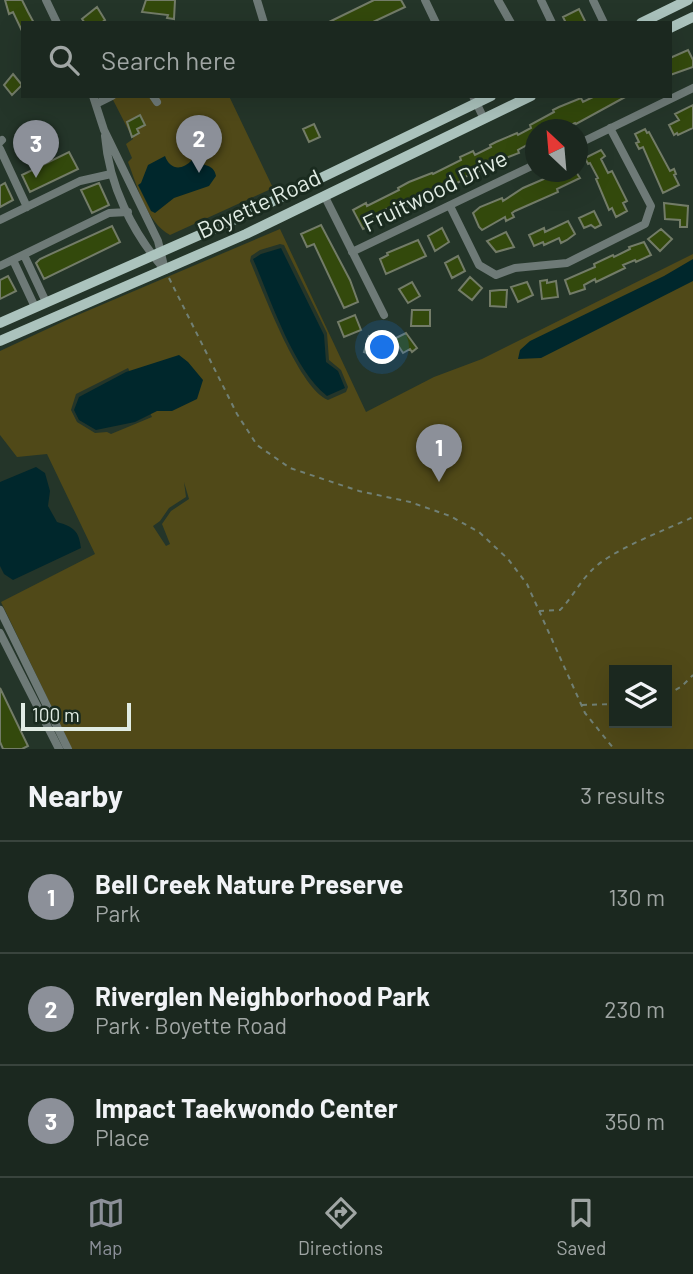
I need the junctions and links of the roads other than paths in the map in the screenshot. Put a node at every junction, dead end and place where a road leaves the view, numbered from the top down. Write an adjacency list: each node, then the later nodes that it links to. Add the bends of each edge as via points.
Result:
1 (46, 0): 9 (street)
2 (257, 0): 10 (street)
3 (425, 0): 11 (street)
4 (498, 0): 12 (street)
5 (593, 0): 14 (street)
6 (688, 0): 15 (main road)
7 (543, 3): 13 (street)
8 (693, 17): 16 (main road)
9 (56, 21)
10 (263, 21)
11 (435, 21)
12 (510, 21)
13 (551, 21)
14 (603, 21)
15 (645, 21)
16 (672, 27)
17 (693, 88): 22 (street)
18 (527, 98): 21 (main road, Boyette Road)
19 (95, 100): 23 (street)
20 (474, 100): 21 (street); 34 (main road, Boyette Road, via 315,182)
21 (484, 119): 28 (main road, Boyette Road)
22 (610, 128): 24 (street); 29 (street, via 650,206 645,224 567,263 516,268 496,275 479,265)
23 (104, 130): 27 (street); 34 (street, via 158,241)
24 (588, 139)
25 (1, 144): 30 (street)
26 (525, 169): 29 (street, Fruitwood Drive)
27 (111, 174): 30 (street, via 80,181); 31 (street)
28 (326, 197): 33 (street); 38 (main road, Boyette Road)
29 (450, 206): 33 (street, Fruitwood Drive)
30 (27, 207): 32 (street)
31 (128, 212): 34 (street, via 145,247); 35 (street, via 109,213)
32 (0, 220)
33 (352, 252): 40 (street)
34 (157, 254): 38 (street); 39 (main road, Boyette Road)
35 (24, 255): 36 (street); 39 (street)
36 (13, 260): 37 (street); 39 (street)
37 (0, 267)
38 (165, 270): 42 (main road, Boyette Road)
39 (41, 305): 41 (main road, Boyette Road)
40 (384, 315)
41 (0, 323)
42 (0, 341)
43 (0, 610): 46 (street)
44 (0, 633): 45 (street)
45 (59, 749)
46 (68, 749)

